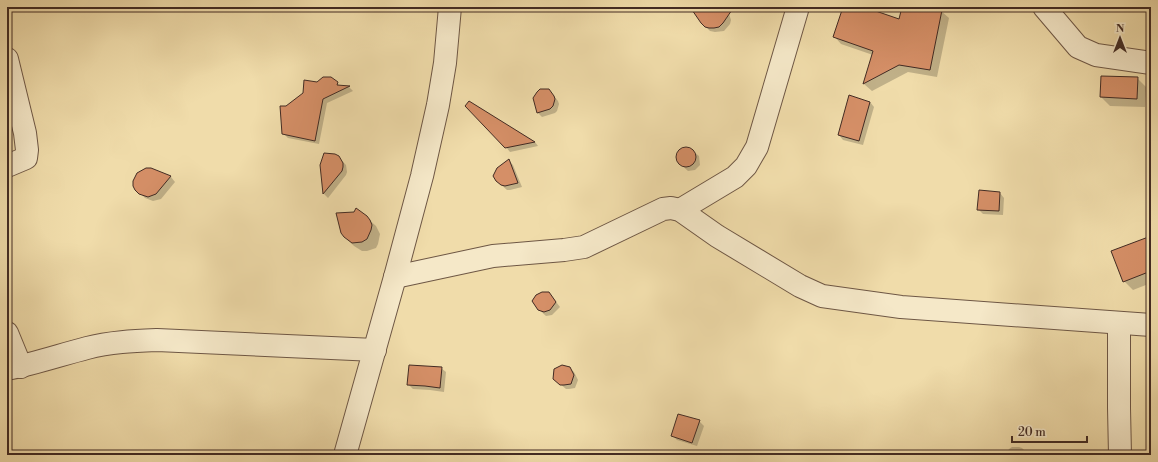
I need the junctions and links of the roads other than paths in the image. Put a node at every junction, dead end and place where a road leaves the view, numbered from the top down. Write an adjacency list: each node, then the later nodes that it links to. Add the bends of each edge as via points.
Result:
1 (450, 7): 8 (street, via 438,105)
2 (798, 7): 7 (street, via 757,147 746,166 735,177)
3 (1044, 7): 5 (street, via 1078,47 1096,54)
4 (7, 59): 6 (street, via 27,150 26,158)
5 (1151, 63)
6 (7, 166)
7 (680, 210): 8 (street, via 663,209 584,247 494,256); 9 (street, via 723,240 800,286 822,296 901,307)
8 (395, 277): 12 (street)
9 (1119, 322): 10 (street); 15 (street)
10 (1151, 325)
11 (7, 333): 13 (street)
12 (375, 350): 13 (street, via 158,340 127,341 89,348); 14 (street)
13 (14, 368)
14 (345, 455)
15 (1120, 455)

